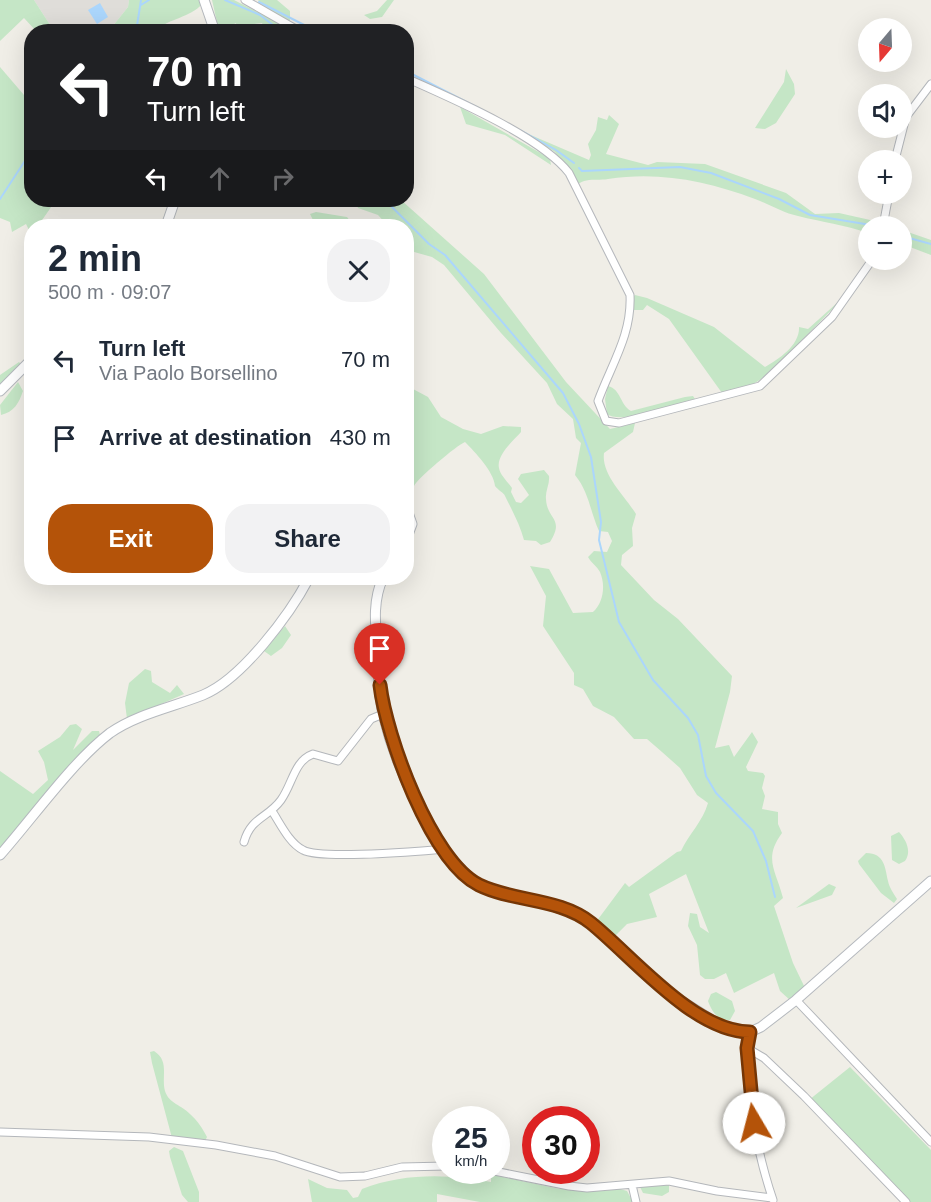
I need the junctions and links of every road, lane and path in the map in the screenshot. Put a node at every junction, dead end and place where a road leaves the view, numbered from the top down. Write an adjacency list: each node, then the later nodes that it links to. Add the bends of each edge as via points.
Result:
1 (204, 0): 3 (street)
2 (245, 0): 4 (street)
3 (212, 24)
4 (287, 24)
5 (414, 82): 8 (street, via 523,136 558,158 569,173 630,296 631,317 598,402 606,421 619,423 760,386 832,317)
6 (931, 84): 7 (street, via 906,117)
7 (898, 150)
8 (865, 270)
9 (24, 367): 10 (street)
10 (0, 391)
11 (304, 585): 17 (street, via 255,657 207,694 132,720 110,734 83,758)
12 (380, 585): 13 (street, via 375,606)
13 (383, 714): 14 (street, via 371,718 339,761 314,754 304,759 297,766 292,786); 16 (street, via 407,780)
14 (272, 811): 15 (street, via 255,820); 16 (street, via 292,840 306,852 355,854)
15 (244, 842)
16 (445, 849): 20 (street, via 479,885 575,913 669,993 723,1027)
17 (0, 855)
18 (931, 881): 19 (street)
19 (796, 1000): 20 (street); 23 (street)
20 (750, 1032): 21 (street)
21 (747, 1048): 27 (street, via 754,1123); 29 (street, via 764,1058 804,1096)
22 (0, 1132): 24 (street, via 149,1137 216,1145 275,1156 340,1177)
23 (931, 1142)
24 (432, 1166)
25 (510, 1174): 26 (street, via 569,1186)
26 (632, 1185): 27 (street, via 669,1181); 28 (street)
27 (773, 1200)
28 (636, 1202)
29 (906, 1202)

